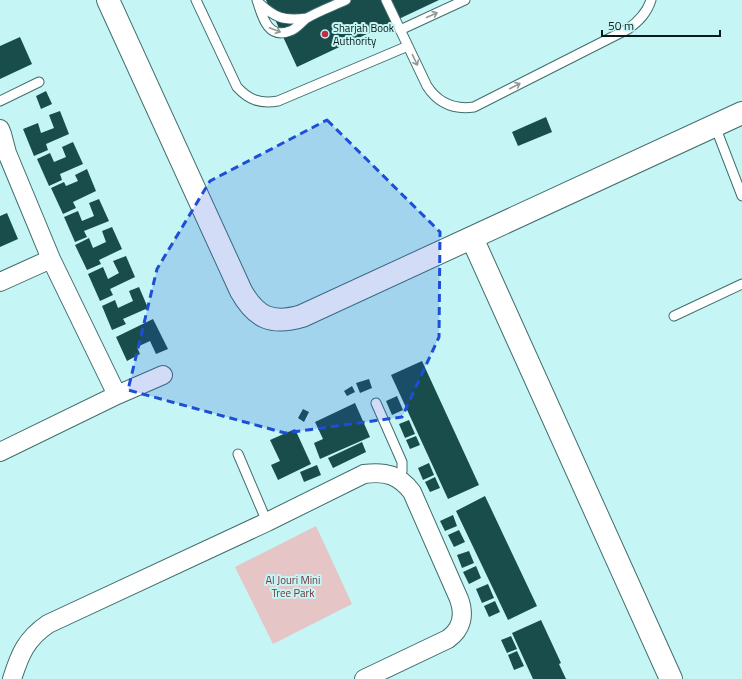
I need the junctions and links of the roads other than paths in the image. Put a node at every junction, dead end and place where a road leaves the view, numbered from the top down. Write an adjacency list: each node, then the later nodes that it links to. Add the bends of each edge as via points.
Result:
1 (108, 0): 18 (street, via 241,291 248,304 259,314 287,320 302,316)
2 (196, 0): 10 (lane, via 237,87 243,94 259,102 278,101)
3 (346, 0): 8 (lane)
4 (386, 0): 9 (lane)
5 (465, 0): 9 (lane, one-way to 5)
6 (651, 0): 10 (lane, one-way to 6, via 432,94 446,105 474,108 637,23)
7 (257, 1): 8 (lane, via 279,18); 8 (lane, one-way to 8, via 265,23 276,32 290,32)
8 (306, 18)
9 (400, 30): 10 (lane)
10 (408, 46)
11 (39, 82): 12 (lane)
12 (0, 101)
13 (742, 113): 14 (street)
14 (715, 126): 17 (lane); 18 (street)
15 (0, 129): 16 (street)
16 (3, 148): 19 (street)
17 (742, 196)
18 (472, 238): 32 (street)
19 (51, 259): 20 (street); 24 (street)
20 (0, 282)
21 (742, 284): 22 (lane)
22 (674, 316)
23 (163, 375): 24 (street)
24 (117, 396): 26 (street)
25 (376, 403): 28 (lane, via 402,462 402,471)
26 (0, 452)
27 (238, 454): 29 (lane)
28 (398, 478): 29 (street, via 376,472 364,474); 31 (street, via 406,484 417,501 459,599 463,613 462,621 448,639)
29 (266, 522): 30 (street, via 48,624 25,646)
30 (12, 679)
31 (364, 679)
32 (671, 679)

